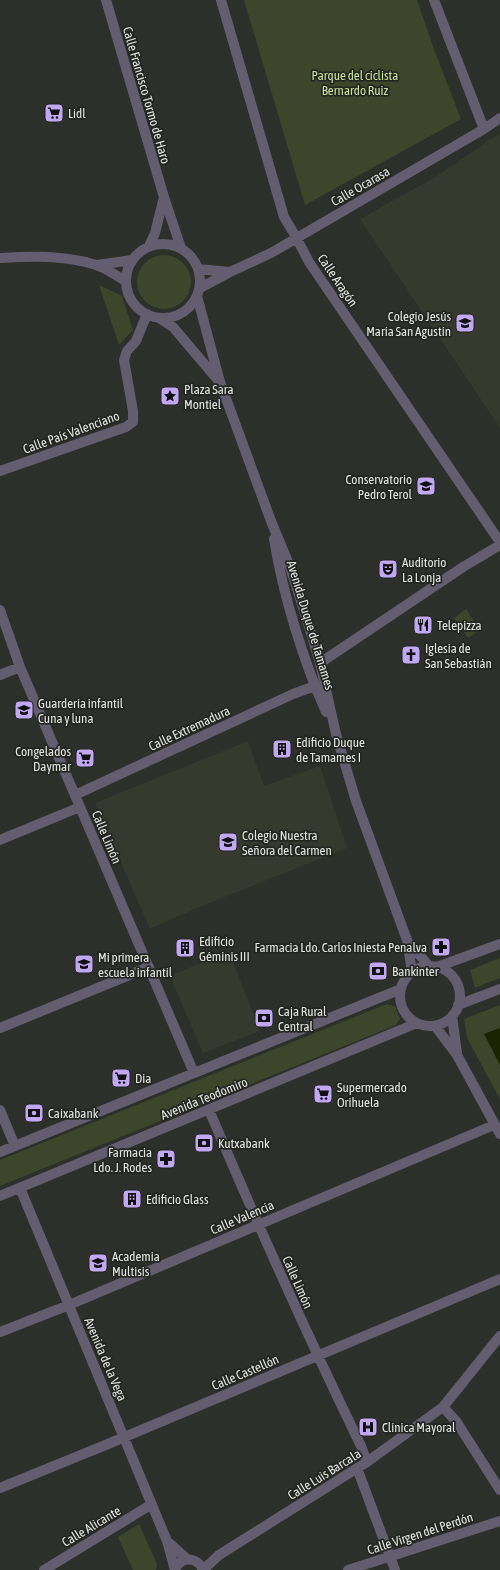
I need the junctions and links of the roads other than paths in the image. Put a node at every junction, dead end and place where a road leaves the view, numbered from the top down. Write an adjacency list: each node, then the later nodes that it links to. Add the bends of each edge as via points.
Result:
1 (106, 0): 6 (street, Calle Francisco Tormo de Haro)
2 (221, 0): 7 (street, Calle Aragón, via 284,217)
3 (434, 0): 5 (street)
4 (500, 118): 5 (street, Calle Ocarasa)
5 (484, 129): 7 (street, Calle Ocarasa)
6 (164, 197): 8 (street); 9 (street, Calle Francisco Tormo de Haro)
7 (296, 237): 14 (street, Calle Ocarasa); 22 (street, Calle Aragón, via 309,262)
8 (149, 246): 9 (street, via 160,243); 11 (street)
9 (181, 248): 13 (street, via 194,260)
10 (0, 258): 12 (street, via 37,256)
11 (132, 260): 12 (street); 15 (street, via 127,270)
12 (96, 265): 15 (street)
13 (198, 269): 14 (street); 16 (street)
14 (230, 272): 16 (street, Calle Ocarasa)
15 (126, 281): 17 (street, via 132,301)
16 (198, 292): 18 (street, via 190,306 182,313); 19 (street, Avenida Duque de Tamames)
17 (147, 314): 18 (street); 20 (street, Calle País Valenciano, via 136,341 127,351 124,360 133,422 126,428)
18 (159, 318): 19 (street, Avenida Duque de Tamames, via 173,326)
19 (220, 382): 21 (street, Avenida Duque de Tamames)
20 (0, 471)
21 (270, 521): 24 (street, Avenida Duque de Tamames, via 290,567); 27 (street, Avenida Duque de Tamames, via 279,568)
22 (500, 543): 24 (street)
23 (0, 610): 25 (street, Calle Limón)
24 (320, 663): 28 (street, Avenida Duque de Tamames)
25 (20, 667): 26 (street); 29 (street, Calle Limón)
26 (0, 675)
27 (315, 686): 28 (street, Avenida Duque de Tamames); 29 (street, Calle Extremadura)
28 (336, 734): 32 (street, Avenida Duque de Tamames, via 356,801)
29 (75, 794): 30 (street, Calle Limón)
30 (80, 807): 31 (street); 34 (street, Calle Limón)
31 (0, 840)
32 (407, 940): 35 (street, Avenida Duque de Tamames); 36 (street, Avenida Duque de Tamames)
33 (500, 944): 35 (street)
34 (149, 967): 43 (street); 45 (street, Calle Limón)
35 (433, 967): 36 (street, via 420,968); 39 (street, via 446,971 453,978 459,991)
36 (412, 972): 37 (street)
37 (401, 989): 41 (street, via 400,997 405,1012); 45 (street, Avenida Teodomiro)
38 (500, 989): 39 (street)
39 (458, 1005): 40 (street)
40 (452, 1016): 42 (street); 44 (street)
41 (417, 1023): 42 (street); 47 (street, Avenida Teodomiro)
42 (435, 1026): 44 (street)
43 (0, 1028)
44 (458, 1055): 48 (street)
45 (194, 1073): 50 (street, Avenida Teodomiro)
46 (0, 1110): 50 (street)
47 (209, 1110): 52 (street, Avenida Teodomiro); 54 (street, Calle Limón)
48 (494, 1125): 49 (street); 54 (street, Calle Valencia)
49 (500, 1134)
50 (15, 1146): 51 (street, Avenida Teodomiro)
51 (0, 1152)
52 (20, 1188): 53 (street, Avenida Teodomiro); 56 (street, Avenida de la Vega)
53 (0, 1196)
54 (258, 1225): 56 (street, Calle Valencia); 59 (street, Calle Limón)
55 (500, 1280): 59 (street, Calle Castellón)
56 (69, 1305): 57 (street, Calle Valencia); 61 (street, Avenida de la Vega)
57 (0, 1332)
58 (500, 1336): 60 (street, Calle Luis Barcala)
59 (317, 1356): 61 (street, Calle Castellón); 62 (street, Calle Limón)
60 (443, 1408): 62 (street, Calle Luis Barcala); 65 (street, via 456,1421)
61 (124, 1438): 64 (street, Calle Castellón); 66 (street, Avenida de la Vega)
62 (367, 1462): 63 (street, Calle Luis Barcala)
63 (358, 1468): 69 (street, Calle Luis Barcala); 70 (street)
64 (0, 1488)
65 (500, 1490)
66 (152, 1504): 68 (street, Avenida de la Vega); 72 (street, Calle Alicante)
67 (500, 1521): 70 (street, Calle Virgen del Perdón)
68 (167, 1541): 71 (street, Avenida de la Vega); 73 (street, Avenida de la Vega)
69 (220, 1555): 71 (street, Calle Luis Barcala); 74 (street, Calle Luis Barcala)
70 (390, 1556): 75 (street, Calle Virgen del Perdón); 76 (street)
71 (190, 1560): 73 (street, via 179,1563); 74 (street, Avenida de la Vega)
72 (44, 1570)
73 (175, 1570)
74 (203, 1570)
75 (348, 1570)
76 (395, 1570)

